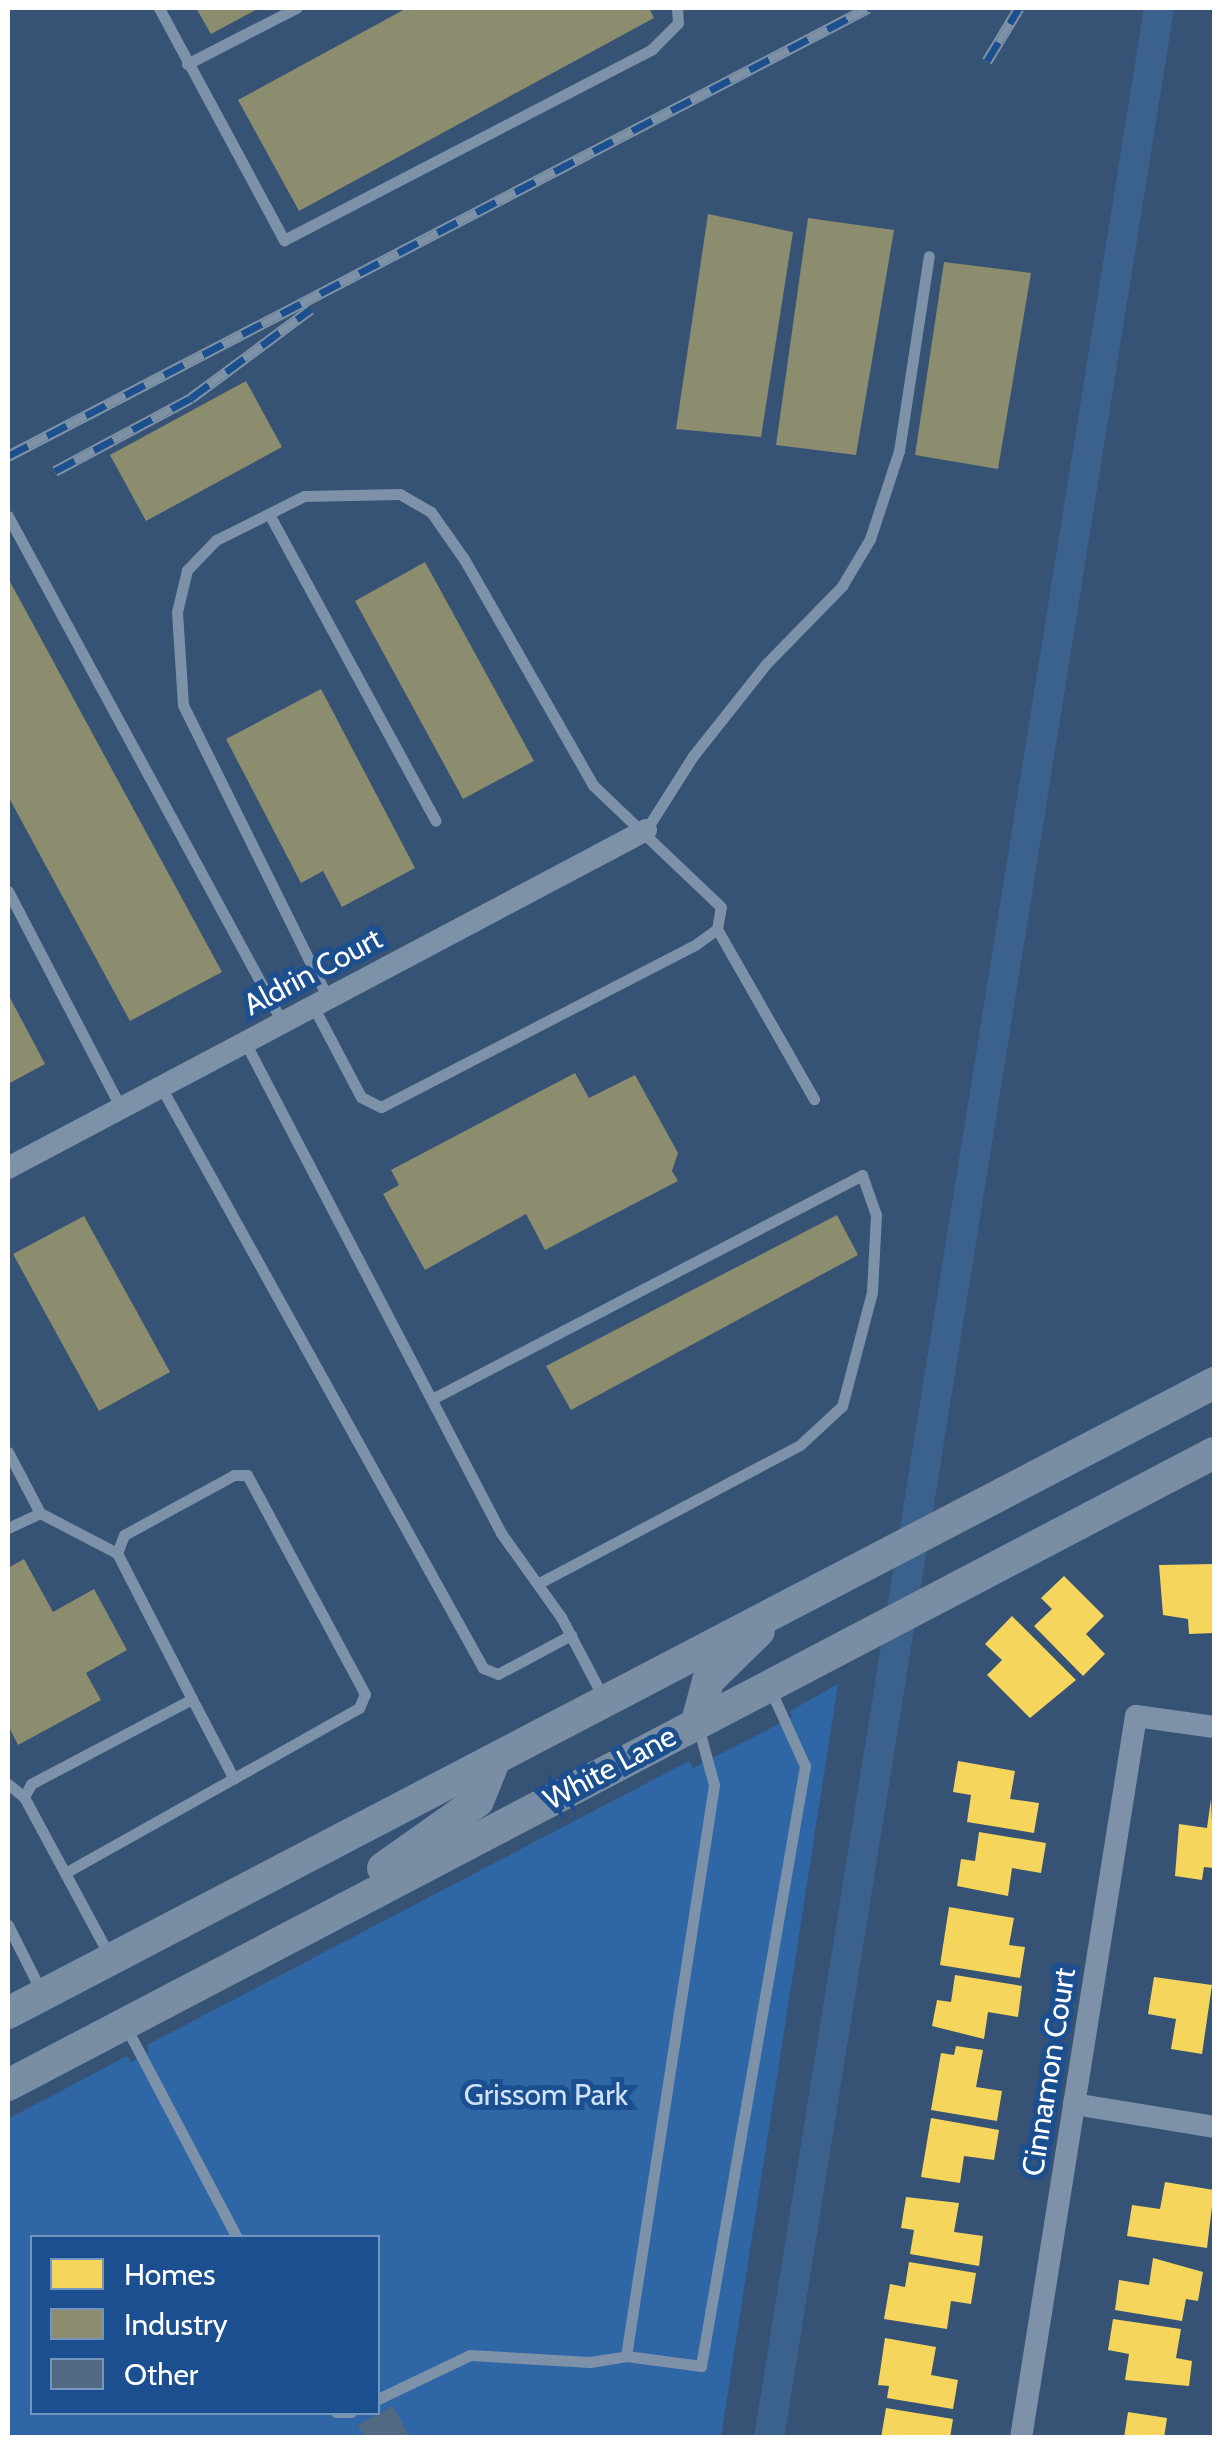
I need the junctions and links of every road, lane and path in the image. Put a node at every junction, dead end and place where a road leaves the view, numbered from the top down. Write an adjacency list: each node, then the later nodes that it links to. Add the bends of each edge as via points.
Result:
1 (159, 8): 4 (lane)
2 (296, 8): 4 (lane)
3 (677, 8): 4 (lane, via 678,23 652,49 284,240)
4 (188, 64)
5 (928, 256): 9 (lane, via 900,451 870,539 842,586 766,664 693,756)
6 (269, 514): 8 (lane); 9 (lane, via 304,496 400,494 431,512 593,785); 12 (lane, via 216,540 187,570 177,612 184,705)
7 (8, 516): 13 (lane)
8 (436, 821)
9 (646, 830): 11 (lane, via 713,894 722,907); 12 (street, Aldrin Court)
10 (8, 891): 17 (lane)
11 (717, 929): 12 (lane, via 381,1107 361,1097); 16 (lane)
12 (320, 1002): 13 (street, Aldrin Court)
13 (282, 1022): 14 (street, Aldrin Court)
14 (245, 1042): 15 (street, Aldrin Court); 20 (lane)
15 (161, 1087): 17 (street, Aldrin Court); 28 (lane, via 482,1668 498,1674)
16 (814, 1099)
17 (122, 1108): 18 (street, Aldrin Court)
18 (8, 1168)
19 (1214, 1383): 27 (main road, White Lane)
20 (432, 1399): 26 (lane, via 501,1533); 26 (lane, via 862,1174 876,1215 872,1292 842,1406 800,1445)
21 (8, 1452): 23 (lane)
22 (1214, 1453): 29 (main road, White Lane)
23 (40, 1513): 24 (lane); 25 (lane)
24 (8, 1528)
25 (117, 1553): 30 (lane); 35 (lane, via 124,1535 234,1475 247,1475 365,1694 358,1708)
26 (538, 1584): 28 (lane)
27 (794, 1600): 31 (main road, White Lane); 32 (main road, via 708,1681)
28 (571, 1635): 31 (lane)
29 (768, 1685): 32 (main road, White Lane); 49 (lane, via 805,1766 702,2366)
30 (192, 1699): 35 (lane); 37 (lane, via 32,1784)
31 (605, 1700): 34 (main road, White Lane)
32 (696, 1722): 40 (main road, White Lane); 49 (lane, via 714,1785)
33 (1214, 1727): 46 (street, Cinnamon Court, via 1136,1716)
34 (495, 1758): 40 (main road, via 478,1800); 41 (main road, White Lane)
35 (234, 1779): 38 (lane)
36 (8, 1784): 37 (lane)
37 (24, 1797): 38 (lane)
38 (65, 1873): 41 (lane)
39 (8, 1925): 42 (lane)
40 (278, 1942): 44 (main road, White Lane)
41 (111, 1959): 42 (main road, White Lane)
42 (43, 1995): 43 (main road, White Lane)
43 (8, 2013)
44 (124, 2024): 45 (main road, White Lane); 48 (lane)
45 (8, 2085)
46 (1074, 2104): 47 (street); 51 (street, Cinnamon Court)
47 (1214, 2127)
48 (234, 2235)
49 (626, 2356): 50 (lane, via 590,2362 470,2354)
50 (380, 2398)
51 (1022, 2438)

